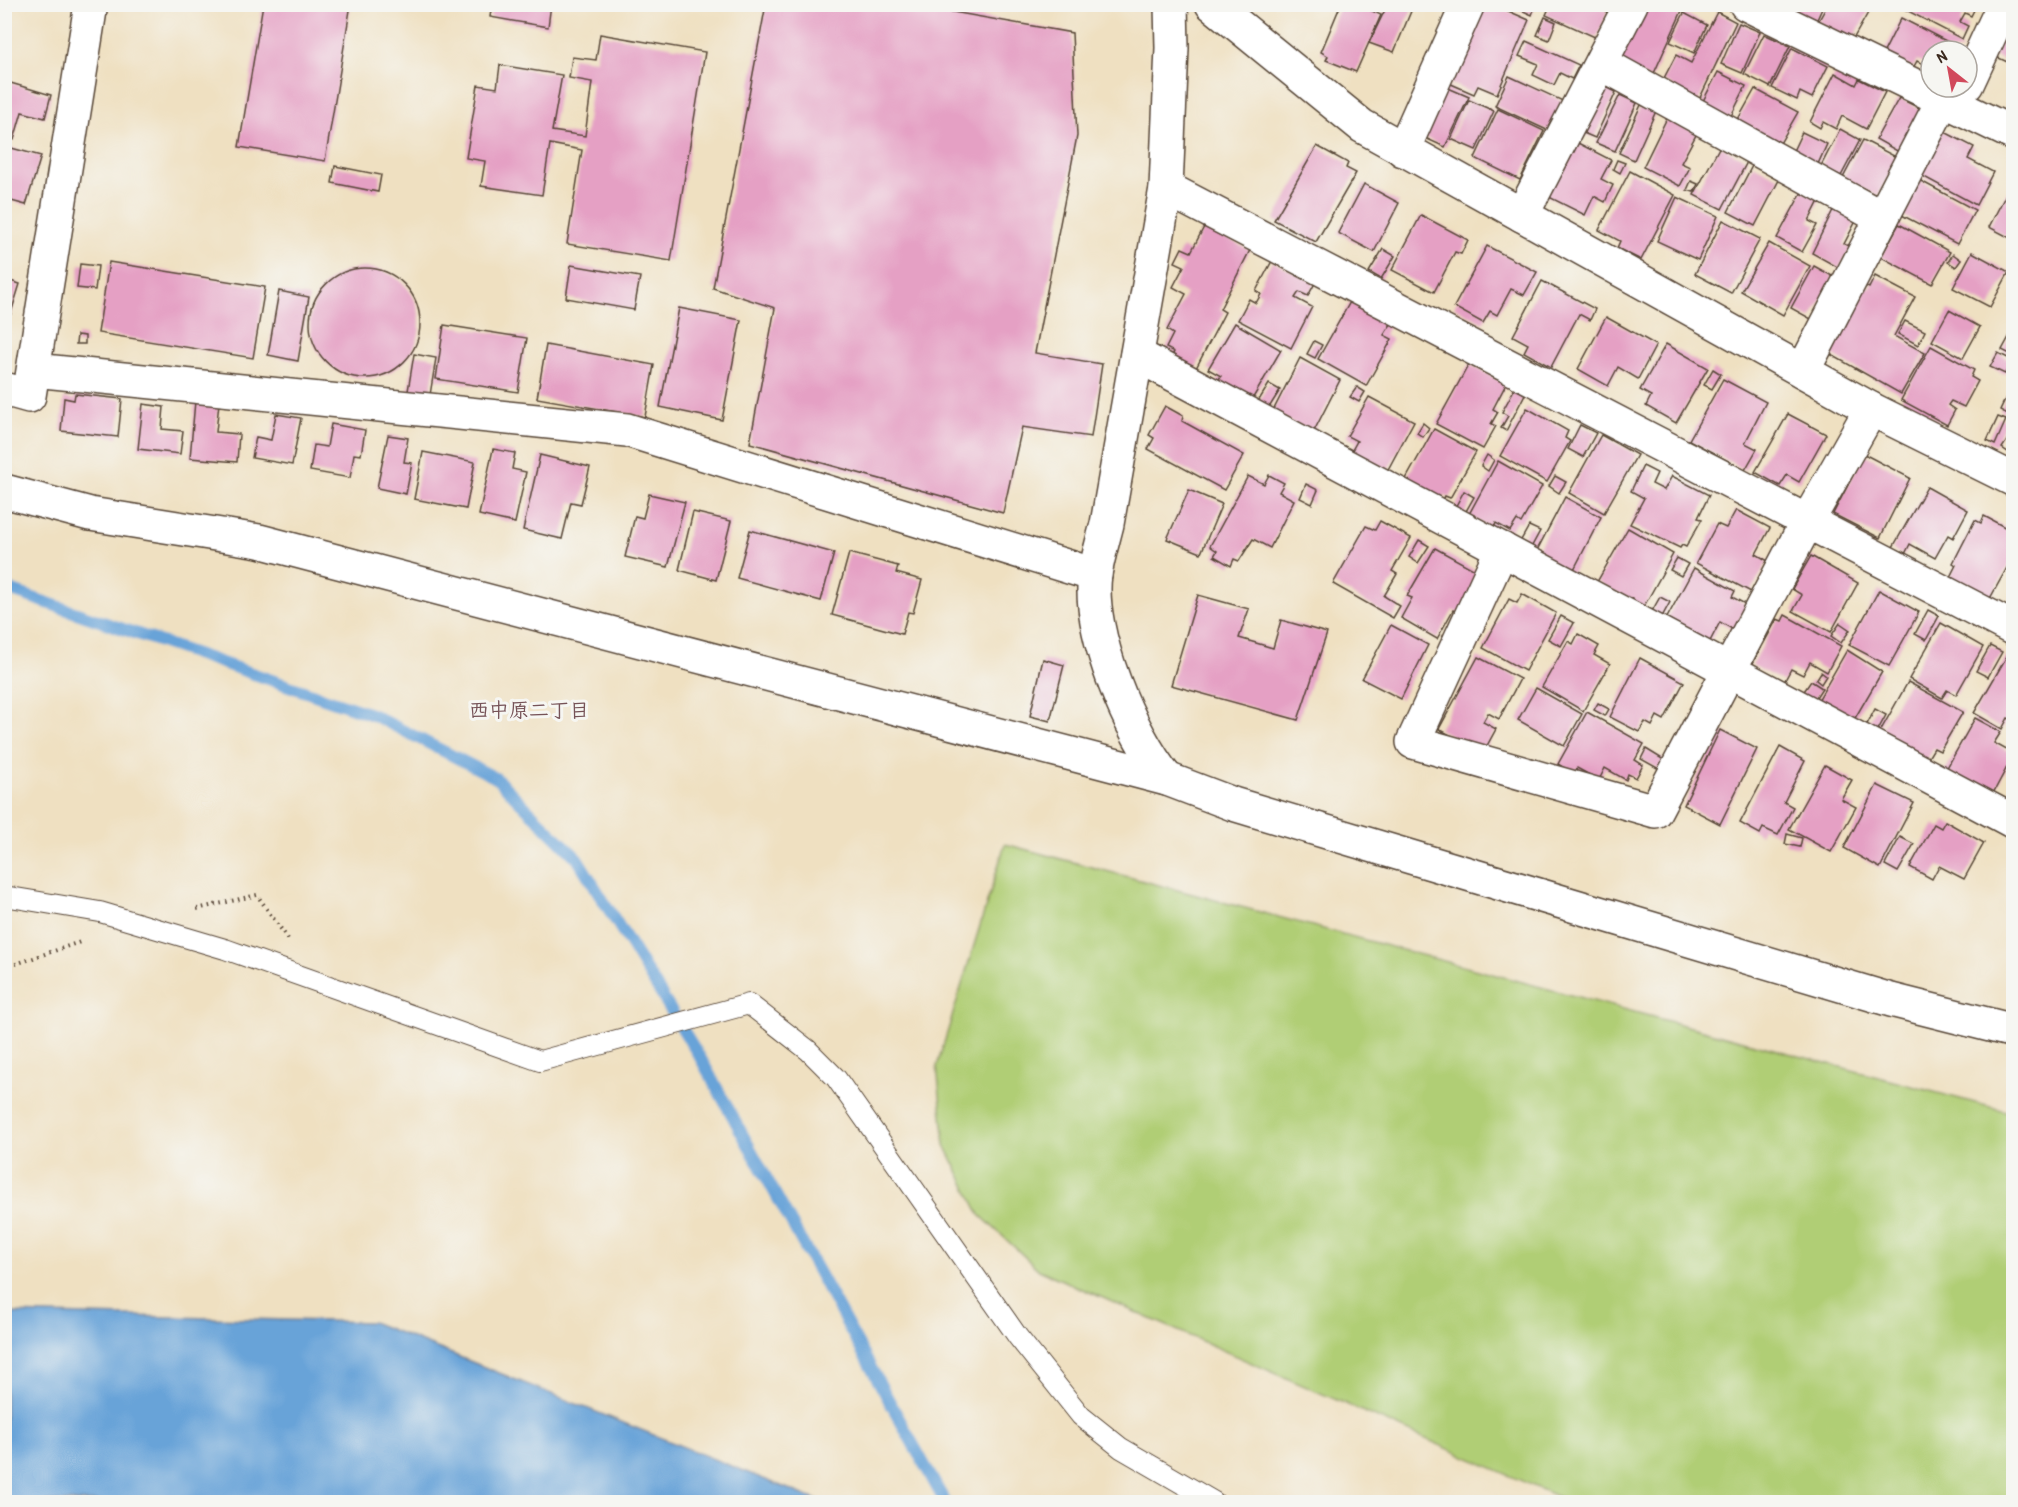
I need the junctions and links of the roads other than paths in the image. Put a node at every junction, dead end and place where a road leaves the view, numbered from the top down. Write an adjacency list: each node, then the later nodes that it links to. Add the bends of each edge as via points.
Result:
1 (91, 4): 19 (street)
2 (1171, 4): 15 (street)
3 (1212, 4): 14 (street, via 1362,126)
4 (1468, 4): 14 (street)
5 (1631, 4): 9 (street)
6 (1746, 4): 10 (street)
7 (2004, 4): 8 (street)
8 (1979, 53)
9 (1601, 63): 16 (street); 17 (street)
10 (1919, 78)
11 (1956, 99): 17 (street)
12 (1964, 99): 13 (street)
13 (2013, 134)
14 (1403, 150): 16 (street)
15 (1166, 188): 18 (street); 25 (street)
16 (1522, 215): 20 (street)
17 (1882, 218): 20 (street)
18 (1137, 355): 26 (street); 27 (street)
19 (34, 370): 21 (street, via 29,396); 27 (street, via 627,429)
20 (1803, 371): 22 (street)
21 (4, 389)
22 (1871, 409): 23 (street); 25 (street)
23 (2013, 480)
24 (4, 491): 30 (street, via 90,514 260,541)
25 (1807, 522): 28 (street); 29 (street)
26 (1502, 549): 29 (street); 29 (street, via 1413,742 1655,810)
27 (1095, 575): 30 (street, via 1097,633 1128,713 1150,758)
28 (2013, 629)
29 (1729, 670): 31 (street)
30 (1167, 778): 33 (street, via 1256,811 1891,1000)
31 (2013, 822)
32 (4, 896): 34 (lane, via 100,912 225,949 540,1061 749,1004 808,1050 836,1078 1018,1336 1081,1416 1120,1448)
33 (2013, 1031)
34 (1214, 1503)

